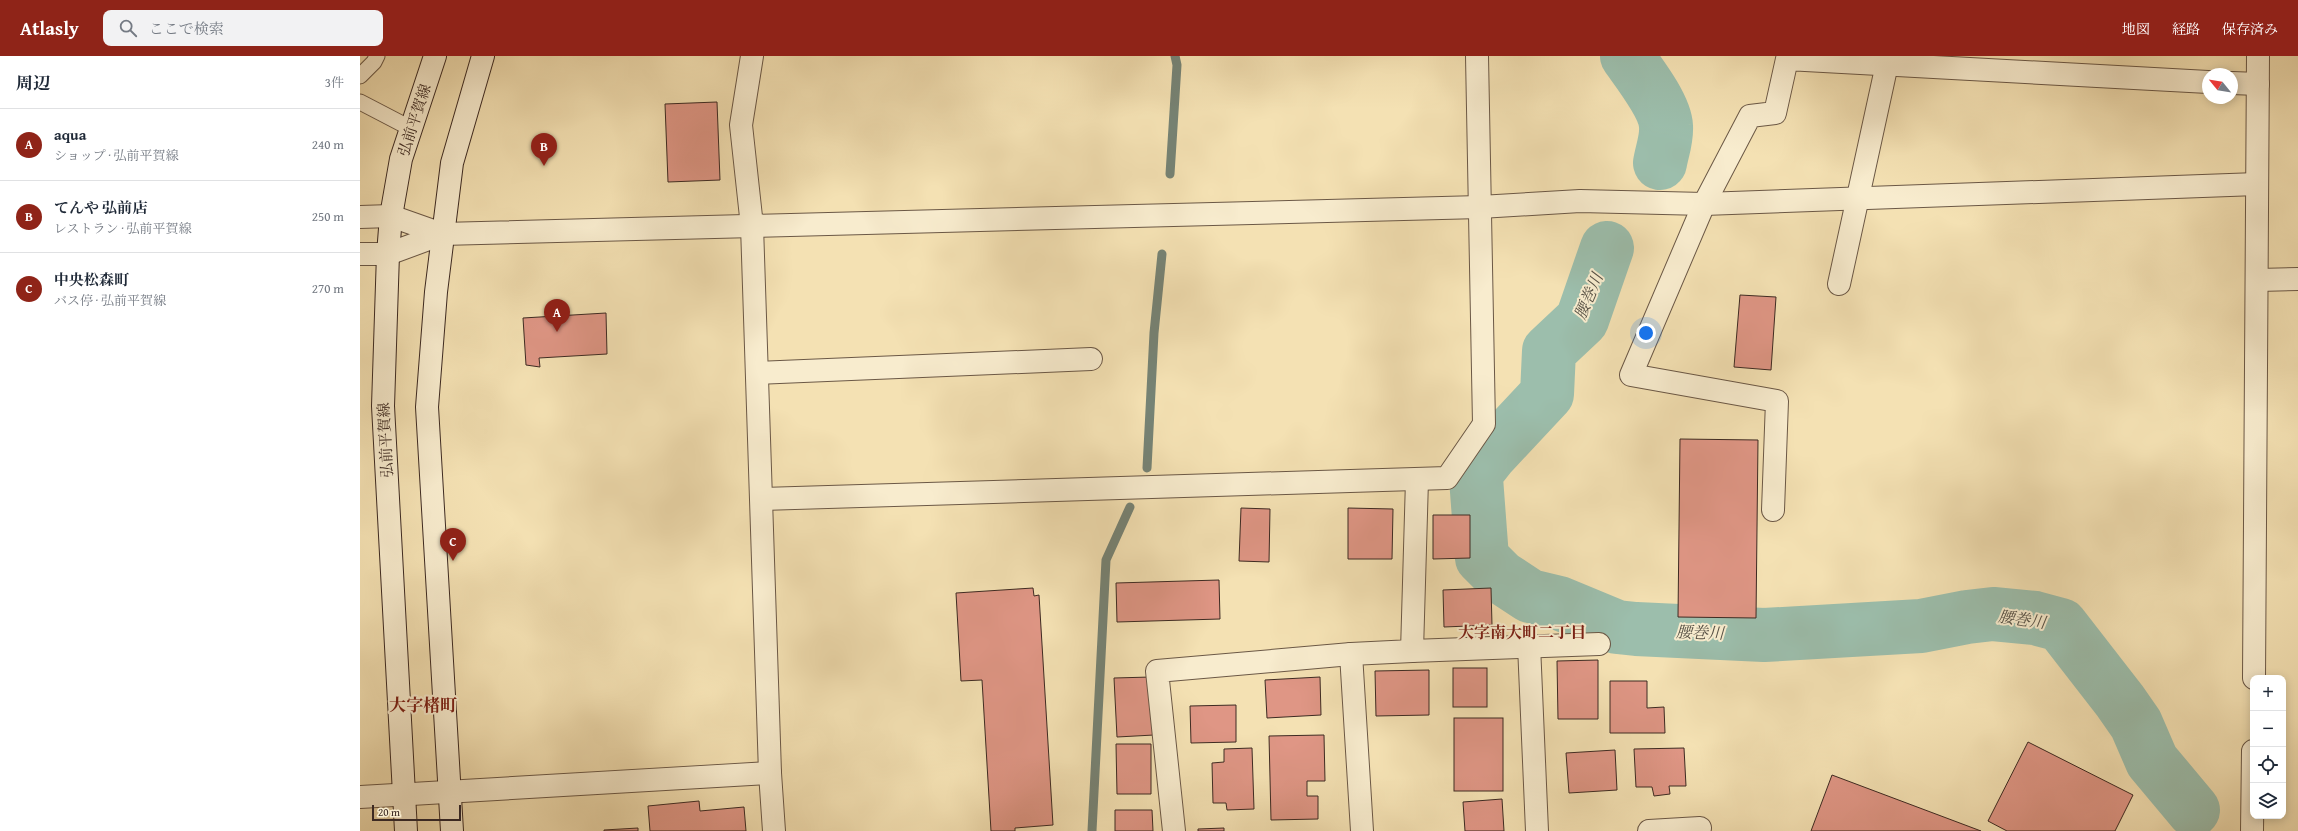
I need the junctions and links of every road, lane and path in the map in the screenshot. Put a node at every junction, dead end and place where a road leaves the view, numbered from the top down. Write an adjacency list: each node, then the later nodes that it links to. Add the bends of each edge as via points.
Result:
1 (377, 56): 9 (lane)
2 (435, 56): 14 (street, 弘前平賀線)
3 (483, 56): 22 (street, via 452,163)
4 (752, 56): 21 (street, via 741,125)
5 (1477, 56): 18 (street)
6 (2258, 56): 12 (street)
7 (1961, 62): 8 (street); 10 (street)
8 (1887, 64): 16 (street); 17 (street, via 1787,59 1775,113 1750,116)
9 (360, 76)
10 (2202, 82)
11 (2238, 83): 12 (street)
12 (2258, 84): 15 (street)
13 (360, 102): 14 (lane)
14 (410, 128): 19 (street, 弘前平賀線, via 401,159)
15 (2257, 184): 16 (street); 26 (street)
16 (1856, 199): 17 (street); 27 (street)
17 (1704, 204): 18 (street, via 1580,202); 32 (street, via 1631,375 1777,401)
18 (1480, 207): 21 (street); 30 (street, via 1484,424 1447,478)
19 (391, 216): 20 (street); 22 (street); 24 (street, 弘前平賀線)
20 (360, 217)
21 (752, 226): 22 (street); 29 (street)
22 (442, 234): 24 (street); 40 (street, via 427,408)
23 (360, 254): 24 (street)
24 (388, 254): 41 (street, 弘前平賀線, via 383,406)
25 (2298, 278): 26 (street)
26 (2258, 280): 37 (street)
27 (1839, 284)
28 (1091, 359): 29 (street)
29 (757, 373): 31 (street)
30 (1417, 480): 31 (street); 35 (street)
31 (762, 499): 38 (street)
32 (1773, 510)
33 (1599, 644): 34 (street)
34 (1529, 645): 35 (street); 49 (street)
35 (1412, 651): 36 (street)
36 (1351, 654): 47 (street, via 1157,671); 48 (street)
37 (2254, 675)
38 (770, 773): 40 (street); 46 (street)
39 (2253, 783): 51 (street)
40 (451, 791): 41 (street); 45 (street)
41 (405, 794): 42 (street); 44 (street, 弘前平賀線)
42 (360, 797)
43 (1700, 828): 50 (street)
44 (406, 831)
45 (452, 831)
46 (774, 831)
47 (1174, 831)
48 (1362, 831)
49 (1537, 831)
50 (1649, 831)
51 (2252, 831)

